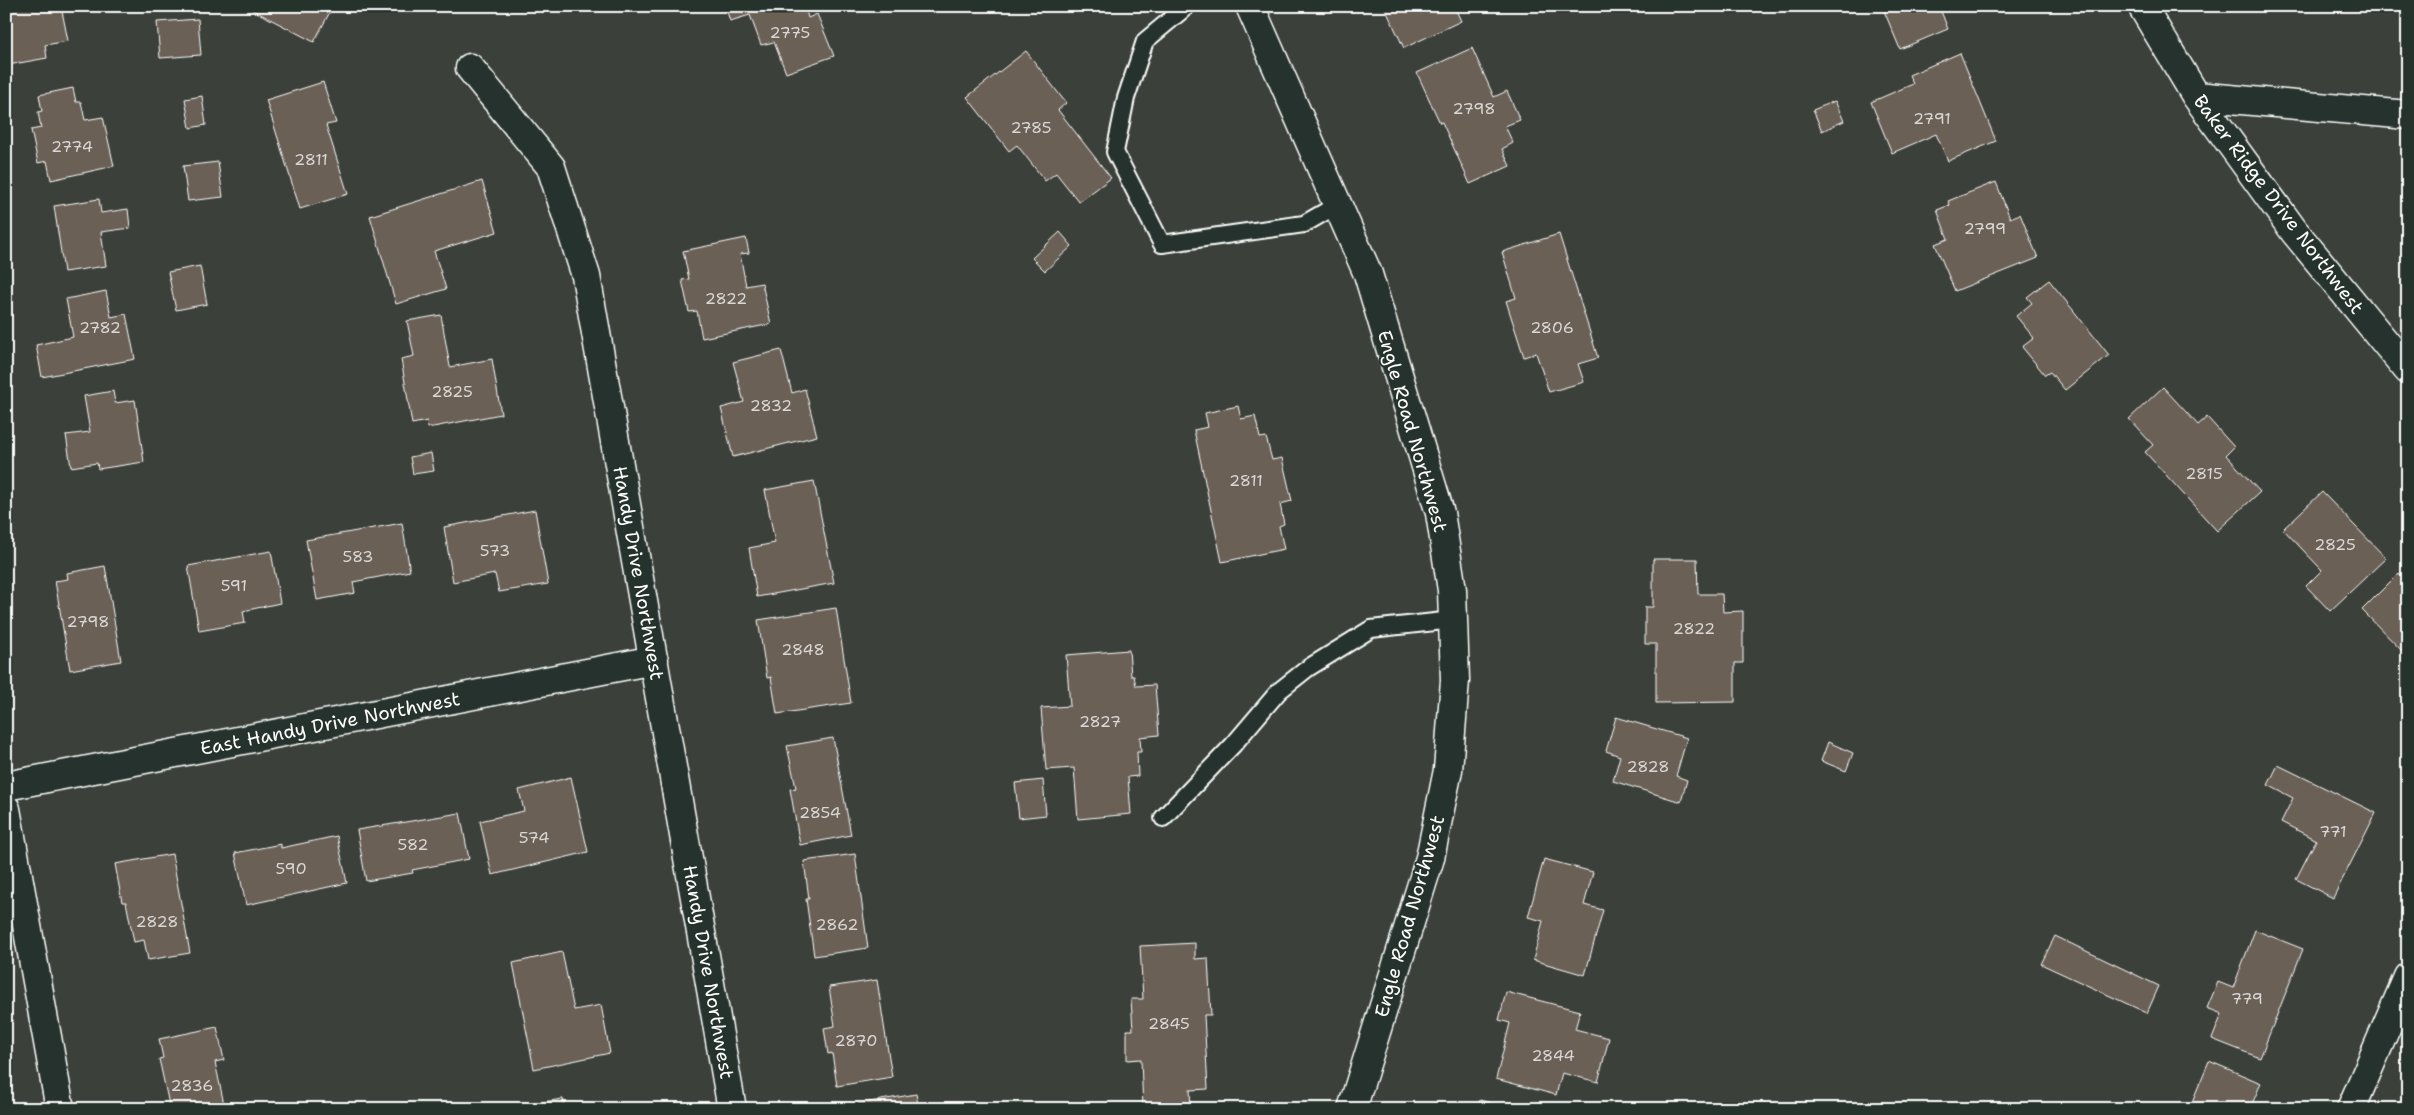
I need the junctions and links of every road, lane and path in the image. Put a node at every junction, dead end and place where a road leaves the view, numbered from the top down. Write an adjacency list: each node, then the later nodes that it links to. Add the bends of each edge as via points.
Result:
1 (1187, 6): 7 (lane, via 1145,41 1126,98 1115,152 1162,244 1304,224)
2 (1250, 6): 7 (street, Engle Road Northwest)
3 (2142, 6): 5 (street, Baker Ridge Drive Northwest)
4 (470, 68): 10 (street, Handy Drive Northwest, via 551,167 586,276)
5 (2196, 96): 6 (street); 8 (street, Baker Ridge Drive Northwest, via 2294,231)
6 (2408, 115)
7 (1337, 205): 9 (street, Engle Road Northwest, via 1368,274 1440,513 1452,590)
8 (2408, 370)
9 (1453, 620): 13 (lane, via 1371,629 1308,668 1279,691); 17 (street, Engle Road Northwest, via 1455,680 1448,770 1430,858)
10 (654, 660): 11 (street, East Handy Drive Northwest); 16 (street, Handy Drive Northwest)
11 (6, 786)
12 (6, 809): 15 (street)
13 (1163, 818)
14 (2408, 977): 18 (street)
15 (60, 1109)
16 (732, 1109)
17 (1352, 1109)
18 (2352, 1109)

